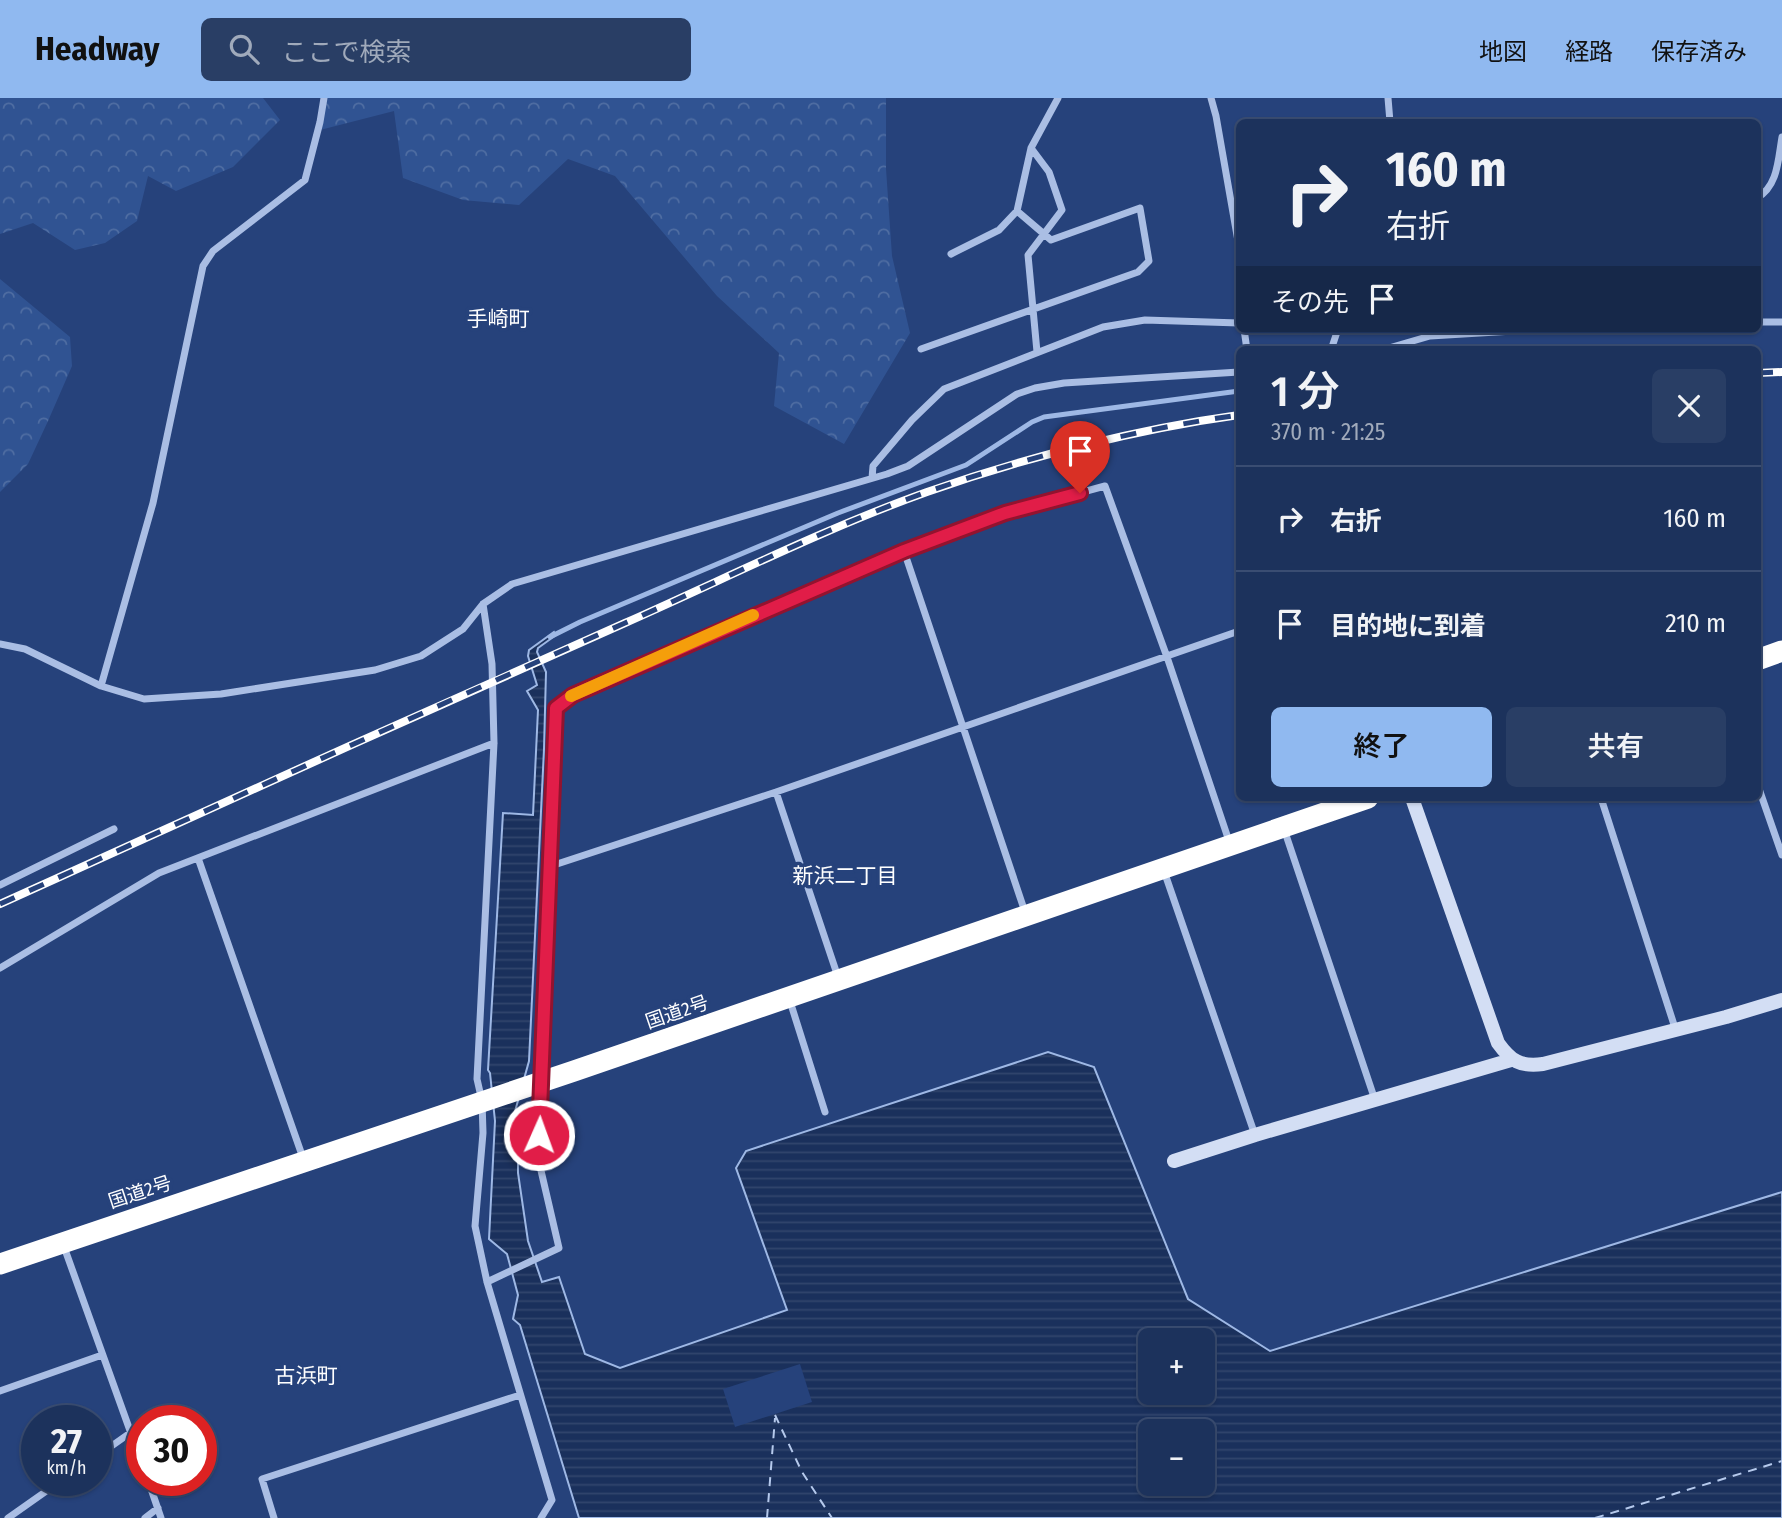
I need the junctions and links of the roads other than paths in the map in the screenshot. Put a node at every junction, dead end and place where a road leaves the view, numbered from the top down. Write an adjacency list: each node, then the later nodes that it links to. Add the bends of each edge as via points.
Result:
1 (324, 98): 30 (street, via 305,180 213,251 203,266 153,503)
2 (1058, 98): 7 (street)
3 (1211, 98): 10 (street)
4 (1388, 98): 5 (street)
5 (1390, 119)
6 (1782, 137): 8 (street, via 1777,171 1768,192)
7 (1031, 148): 9 (street); 11 (street, via 1049,172 1062,210)
8 (1761, 196)
9 (1017, 211): 11 (street); 12 (street, via 999,230)
10 (1236, 230)
11 (1042, 235): 13 (street, via 1028,255); 13 (street, via 1051,240 1140,208 1149,261 1138,272)
12 (951, 254)
13 (1033, 309): 19 (street); 20 (street)
14 (1761, 322): 15 (street)
15 (1782, 322)
16 (1236, 323): 20 (street, via 1145,320 1103,327)
17 (1472, 333): 18 (street, via 1430,336)
18 (1396, 346)
19 (921, 349)
20 (1037, 352): 22 (street, via 944,389 873,466)
21 (1236, 372): 22 (street, via 1035,388 1017,394 908,466)
22 (872, 478): 24 (street, via 512,584)
23 (904, 551): 28 (street, via 1005,513 1105,486); 31 (street); 43 (street, via 573,695 556,708)
24 (483, 604): 30 (street, via 463,629 421,656 375,670 221,694 144,699); 32 (street, via 492,664)
25 (1236, 632): 28 (street)
26 (0, 644): 30 (street, via 25,649)
27 (1782, 651): 29 (highway)
28 (1167, 657): 31 (street); 40 (street)
29 (1761, 659)
30 (101, 686)
31 (961, 726): 33 (street); 46 (street)
32 (494, 743): 42 (street); 54 (street, via 477,1079)
33 (776, 792): 43 (street); 48 (street)
34 (1761, 795): 41 (street)
35 (1360, 801): 38 (highway, 国道2号)
36 (1413, 801): 52 (street, via 1498,1043)
37 (1602, 801): 51 (street)
38 (1284, 828): 40 (highway, 国道2号); 55 (street)
39 (114, 829): 45 (street)
40 (1230, 845): 44 (highway, 国道2号)
41 (1782, 855)
42 (198, 858): 47 (street, via 159,873); 59 (street)
43 (551, 866): 53 (street)
44 (1163, 867): 46 (highway, 国道2号); 57 (street)
45 (1, 883)
46 (1027, 916): 48 (highway, 国道2号)
47 (0, 968)
48 (838, 979): 49 (highway, 国道2号)
49 (788, 998): 53 (highway, 国道2号); 56 (street)
50 (1782, 1000): 51 (street)
51 (1676, 1031): 52 (street, via 1543,1065)
52 (1511, 1060): 55 (street)
53 (543, 1081): 54 (highway, 国道2号); 62 (street, via 540,1163 559,1248)
54 (488, 1099): 59 (highway, 国道2号); 62 (street, via 475,1226)
55 (1375, 1101): 57 (street)
56 (825, 1112)
57 (1255, 1135): 58 (street)
58 (1174, 1161)
59 (304, 1162): 60 (highway, 国道2号)
60 (62, 1242): 61 (highway, 国道2号); 63 (street)
61 (0, 1264)
62 (487, 1282): 65 (street)
63 (102, 1355): 64 (street); 66 (street)
64 (0, 1391)
65 (520, 1395): 73 (street, via 262,1479); 74 (street, via 552,1500)
66 (126, 1420)
67 (39, 1496): 70 (street)
68 (154, 1496): 69 (street)
69 (158, 1508): 71 (street); 72 (street)
70 (8, 1518)
71 (145, 1518)
72 (161, 1518)
73 (274, 1518)
74 (541, 1518)

